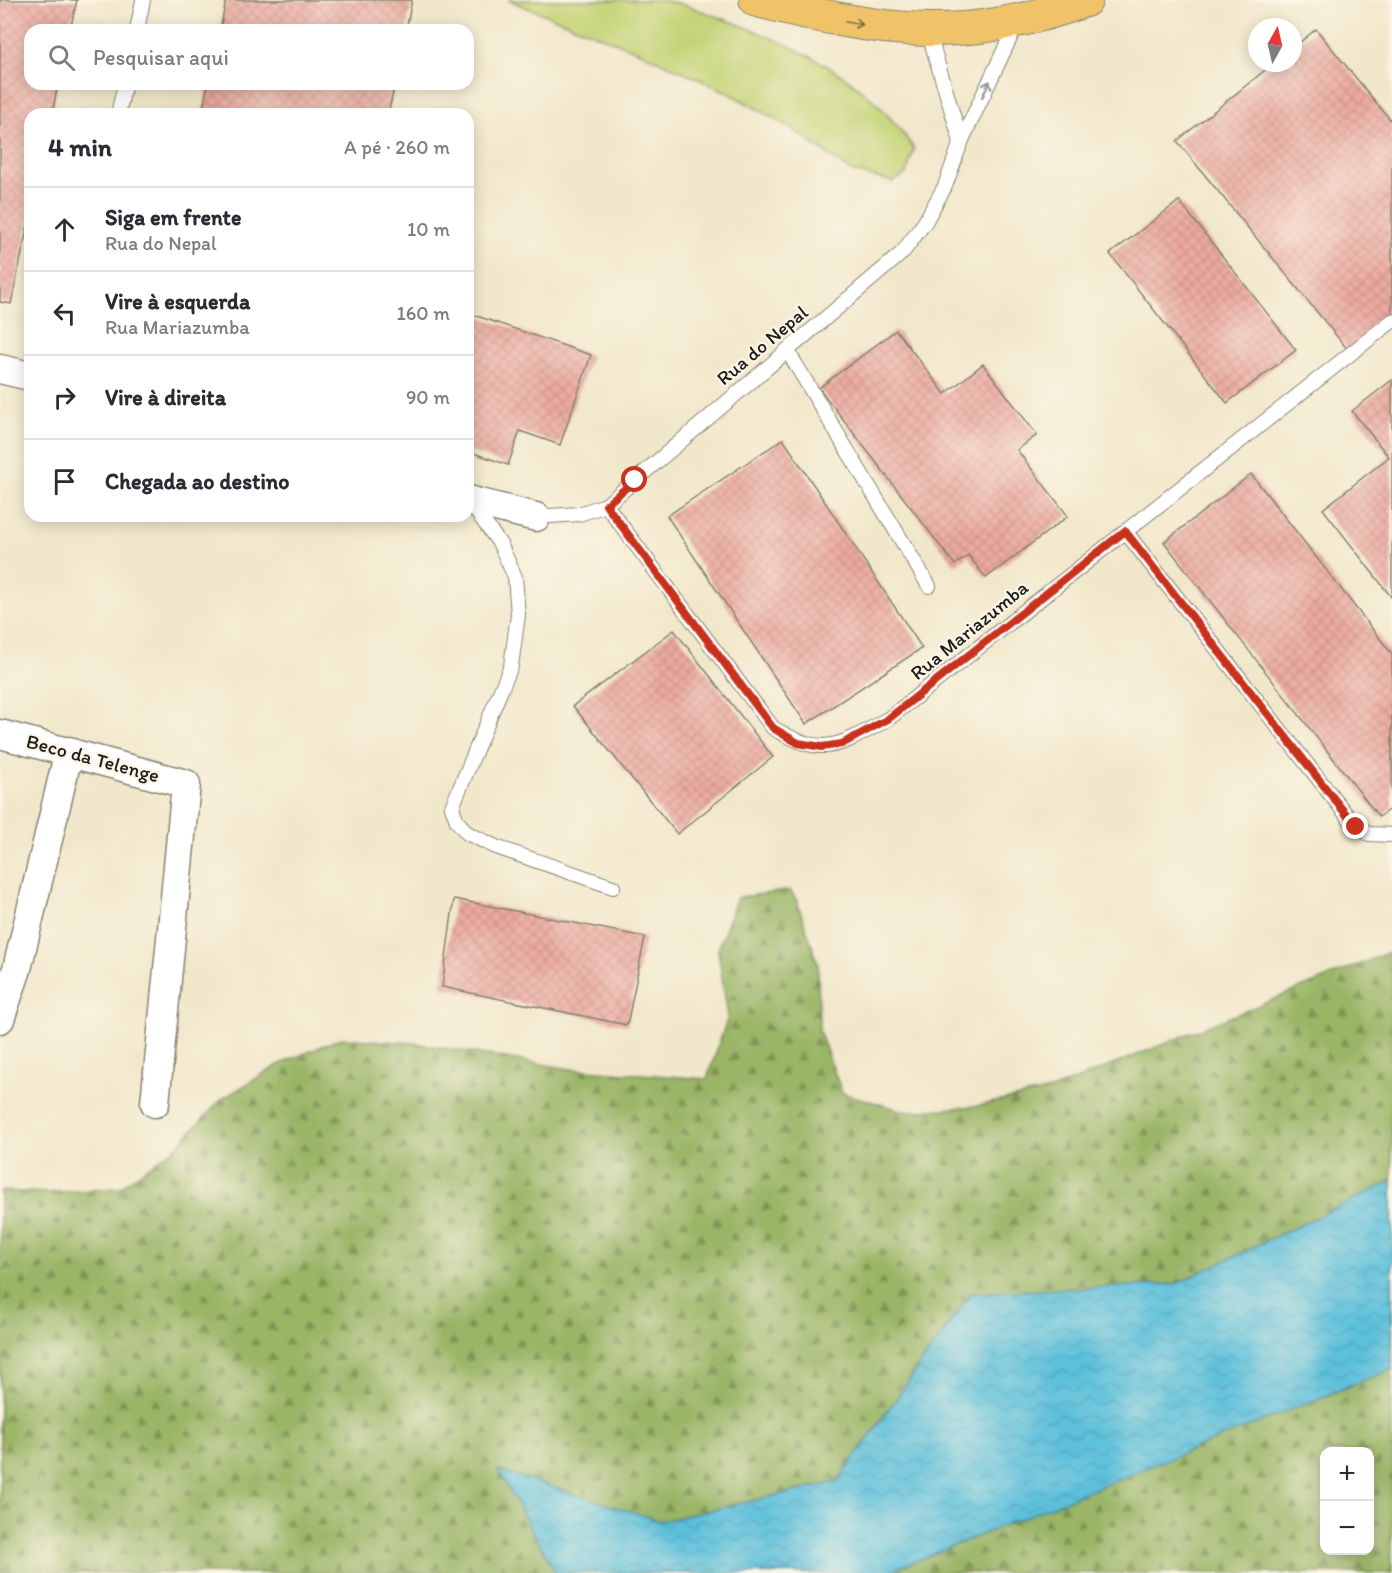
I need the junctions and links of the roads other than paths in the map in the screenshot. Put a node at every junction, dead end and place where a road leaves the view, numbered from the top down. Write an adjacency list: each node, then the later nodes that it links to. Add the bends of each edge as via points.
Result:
1 (143, 0): 5 (lane)
2 (756, 0): 6 (main road, one-way to 6, via 881,28)
3 (1086, 0): 4 (main road)
4 (1018, 21): 6 (main road, via 974,29); 9 (lane, Rua do Nepal, one-way to 4)
5 (138, 24)
6 (928, 31): 9 (lane)
7 (124, 90): 8 (lane)
8 (119, 108)
9 (961, 142): 11 (lane, Rua do Nepal, via 945,186 902,252)
10 (1392, 321): 18 (lane, Rua Mariazumba)
11 (787, 350): 15 (lane, Rua do Nepal); 19 (lane)
12 (0, 369): 13 (street)
13 (24, 375)
14 (474, 502): 17 (street)
15 (606, 505): 17 (lane, Rua do Nepal, via 579,514); 18 (lane, Rua Mariazumba, via 773,728 798,743 822,747 842,744 888,719)
16 (474, 508): 23 (lane, via 500,544 515,577 518,615 511,666 452,807 457,821 467,833 496,847)
17 (536, 517)
18 (1125, 531): 22 (lane, via 1356,827 1369,834)
19 (929, 586)
20 (0, 734): 21 (street, Beco da Telenge)
21 (69, 751): 24 (street, via 17,969); 25 (street, Beco da Telenge, via 186,784)
22 (1392, 835)
23 (613, 887)
24 (0, 1019)
25 (155, 1103)

